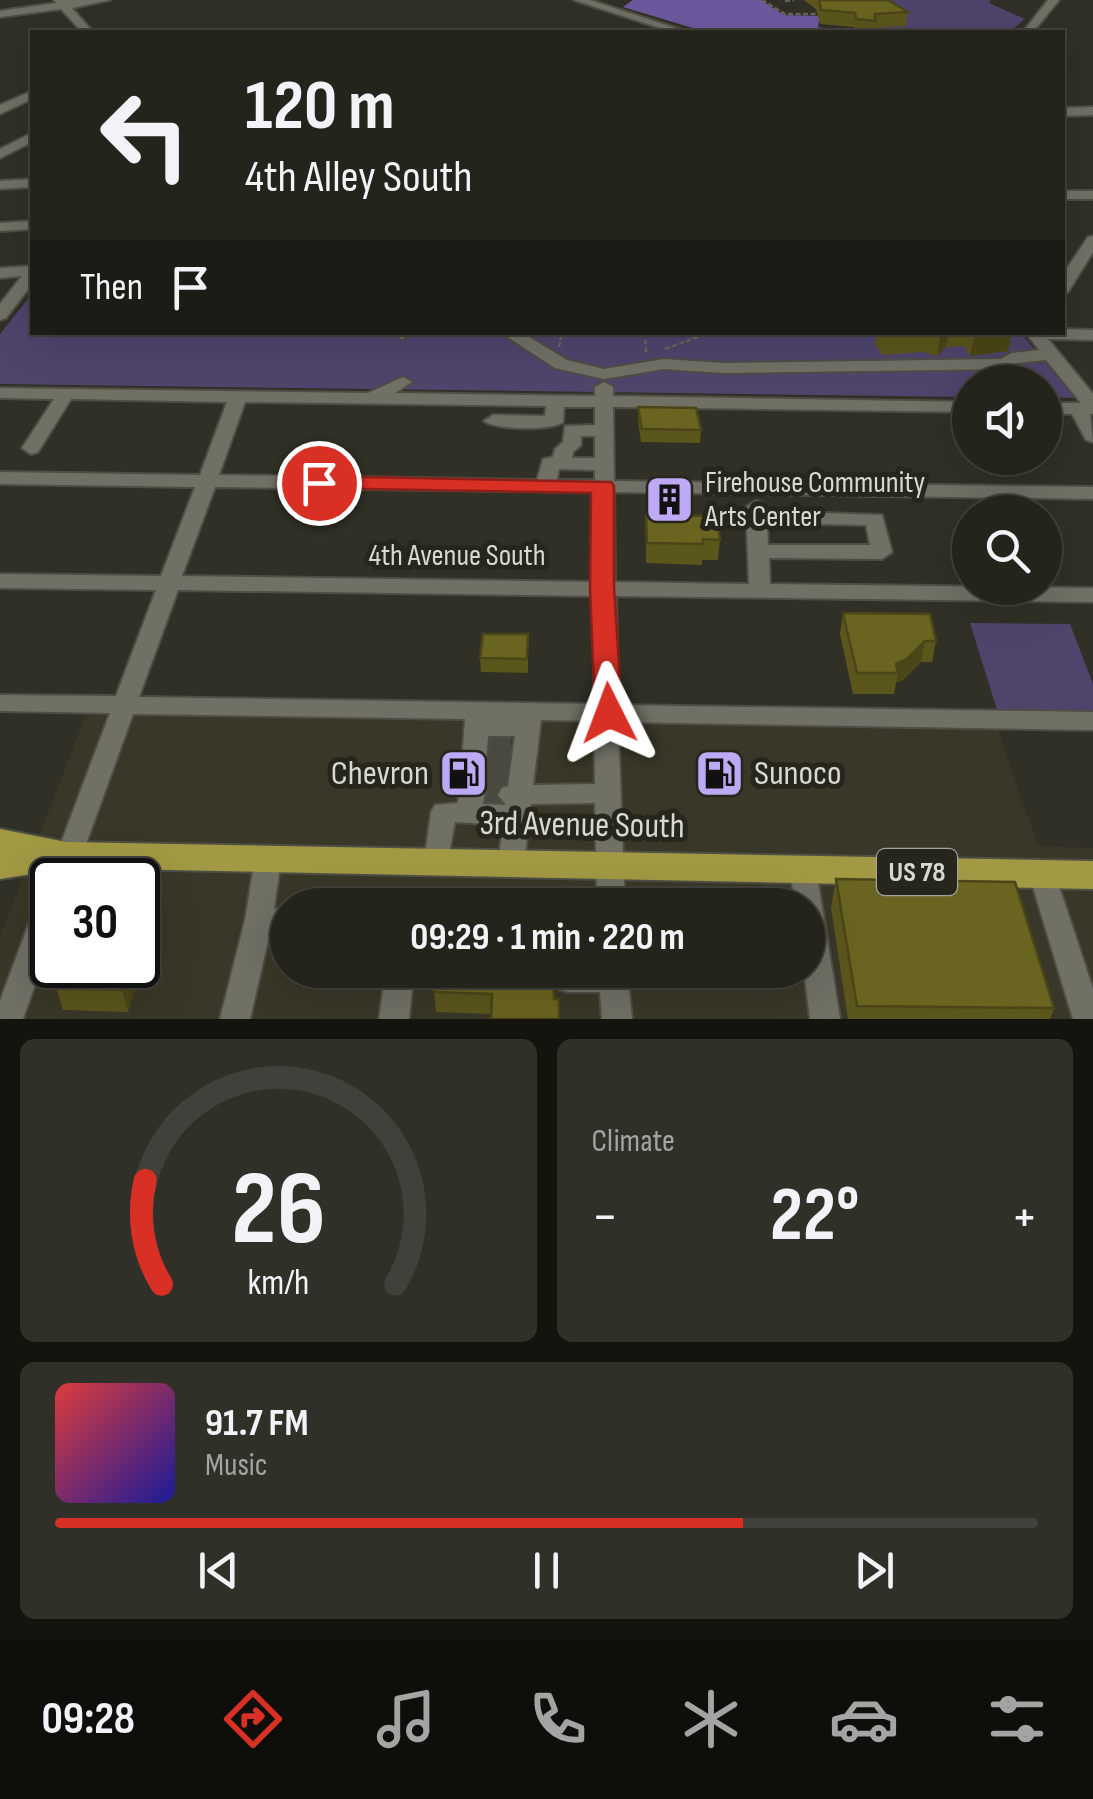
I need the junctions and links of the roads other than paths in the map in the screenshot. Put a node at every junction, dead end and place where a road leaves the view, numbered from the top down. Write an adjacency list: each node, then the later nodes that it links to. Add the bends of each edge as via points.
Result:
1 (104, 0): 5 (street)
2 (579, 0): 6 (street)
3 (620, 0): 6 (street)
4 (1054, 0): 10 (street)
5 (61, 2): 7 (street); 8 (street)
6 (607, 8): 9 (street)
7 (0, 14)
8 (86, 30)
9 (676, 30)
10 (1030, 30)
11 (30, 95): 12 (street)
12 (0, 110)
13 (1093, 111): 14 (street)
14 (1065, 112)
15 (30, 138): 16 (street)
16 (0, 154)
17 (30, 183): 18 (street)
18 (0, 185)
19 (1093, 194): 20 (street)
20 (1065, 195)
21 (30, 225): 22 (street)
22 (0, 227)
23 (1093, 240): 28 (street)
24 (0, 273): 25 (street)
25 (30, 273)
26 (1093, 275): 28 (street)
27 (30, 276): 29 (street)
28 (1067, 282)
29 (0, 315)
30 (1065, 334): 33 (street)
31 (511, 335): 35 (street, via 531,353)
32 (1036, 335): 34 (street)
33 (1093, 335)
34 (1050, 354): 35 (street, via 1006,364 664,364); 45 (street)
35 (604, 374): 42 (street)
36 (403, 382): 40 (street)
37 (0, 393): 38 (street)
38 (66, 394): 39 (street); 50 (street)
39 (238, 397): 40 (street); 54 (street)
40 (372, 398): 41 (street)
41 (555, 400): 42 (street); 47 (street)
42 (604, 401): 43 (street); 48 (street)
43 (952, 407)
44 (1062, 408): 45 (street)
45 (1088, 408): 49 (street)
46 (494, 421): 47 (street)
47 (563, 426): 48 (street); 51 (street, via 572,445 564,449)
48 (604, 431): 52 (street)
49 (1093, 436)
50 (32, 448)
51 (562, 463): 52 (street); 55 (street, via 550,463)
52 (603, 475): 55 (street); 56 (street); 62 (street)
53 (0, 478): 54 (street)
54 (206, 482): 55 (street); 61 (street)
55 (546, 486)
56 (755, 488): 57 (street); 58 (street)
57 (1093, 493)
58 (756, 517): 59 (street); 59 (street, via 874,519 882,552)
59 (757, 550): 63 (street)
60 (0, 581): 61 (street, 4th Avenue South)
61 (170, 584): 62 (street, 4th Avenue South); 66 (street)
62 (602, 587): 63 (street, 4th Avenue South); 67 (street)
63 (760, 590): 64 (street, 4th Avenue South)
64 (1093, 596)
65 (0, 702): 66 (street)
66 (124, 705): 69 (street); 73 (street)
67 (609, 713): 68 (street); 69 (street); 70 (street)
68 (1093, 721)
69 (496, 767): 70 (street); 75 (street, via 444,812); 76 (street)
70 (609, 793): 78 (street)
71 (0, 842): 72 (main road, 3rd Avenue South / US 78)
72 (39, 858)
73 (68, 858)
74 (268, 859): 75 (main road, 3rd Avenue South / US 78); 77 (main road, 3rd Avenue South / US 78); 84 (street)
75 (437, 862): 76 (main road, 3rd Avenue South / US 78)
76 (511, 863): 78 (main road, 3rd Avenue South / US 78)
77 (160, 864)
78 (609, 865): 81 (main road, 3rd Avenue South / US 78); 85 (street)
79 (0, 866): 80 (main road, 3rd Avenue South / US 78)
80 (30, 867)
81 (803, 869): 82 (main road, 3rd Avenue South / US 78); 94 (street)
82 (1042, 874): 83 (main road, 3rd Avenue South / US 78); 95 (street)
83 (1093, 875)
84 (270, 888)
85 (610, 888)
86 (270, 928): 91 (street)
87 (30, 959): 90 (street)
88 (398, 988): 92 (street)
89 (614, 988): 93 (street)
90 (8, 1019)
91 (234, 1019)
92 (394, 1019)
93 (616, 1019)
94 (825, 1019)
95 (1088, 1019)

